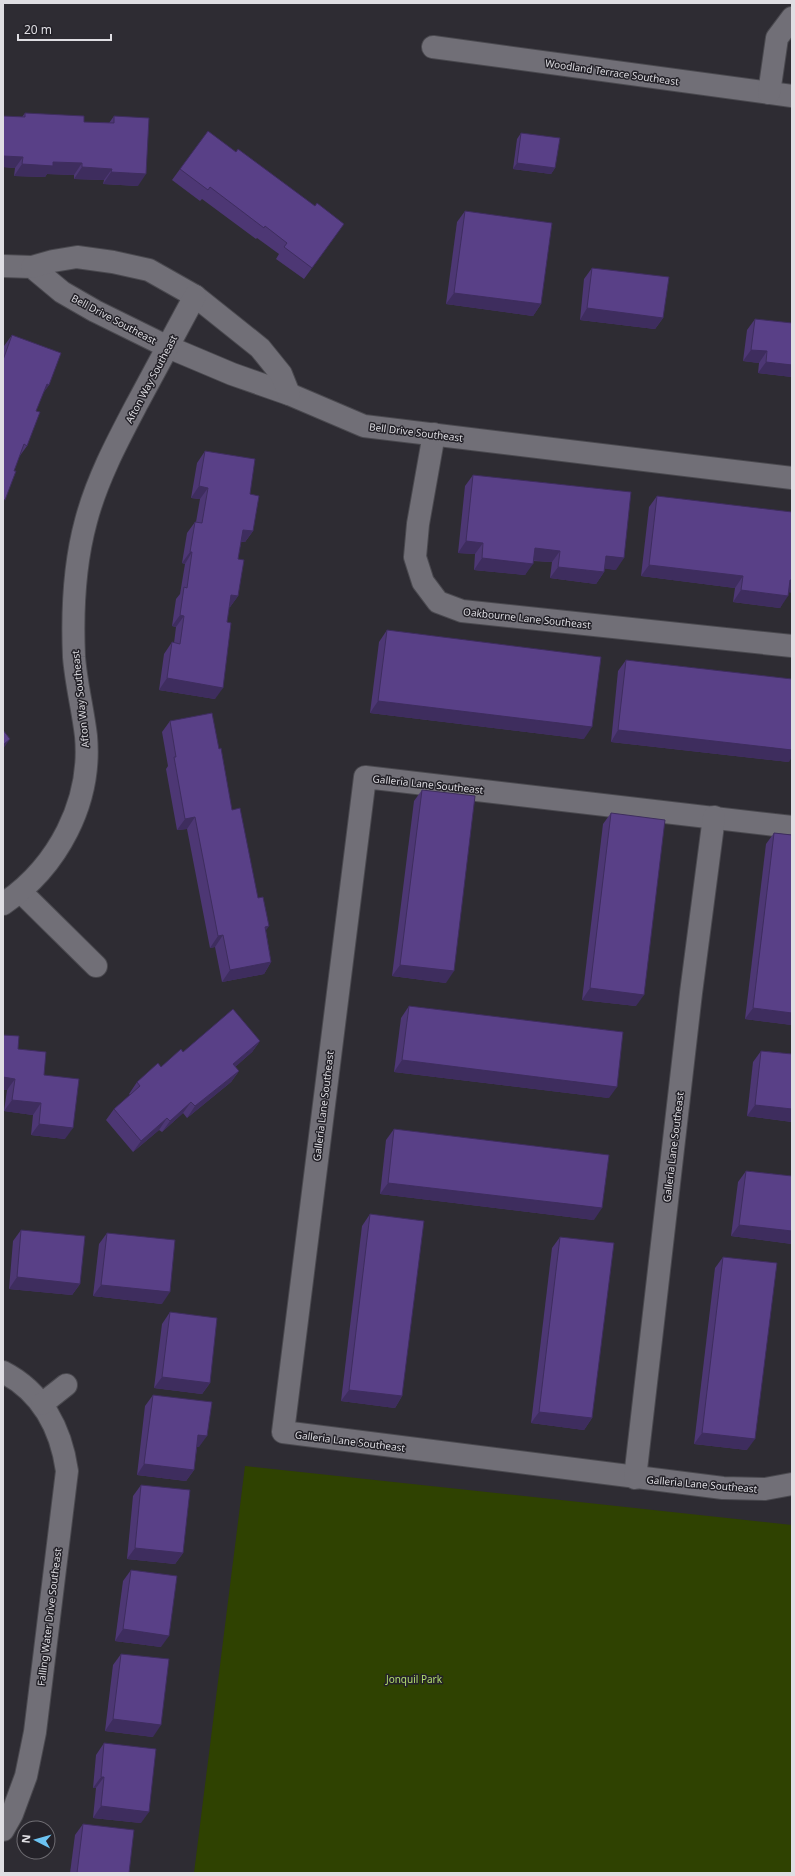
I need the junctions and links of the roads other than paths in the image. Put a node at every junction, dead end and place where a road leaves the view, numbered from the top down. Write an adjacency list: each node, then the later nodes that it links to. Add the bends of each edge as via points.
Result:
1 (792, 18): 3 (street, via 778,38)
2 (433, 47): 3 (street, Woodland Terrace Southeast)
3 (769, 93): 4 (street, Woodland Terrace Southeast)
4 (792, 96)
5 (3, 266): 6 (street)
6 (32, 266): 7 (street, via 78,257 113,262 149,270); 8 (street, Bell Drive Southeast, via 62,292)
7 (196, 296): 8 (street, Afton Way Southeast); 9 (street, via 260,348 281,374)
8 (168, 348): 9 (street, Bell Drive Southeast); 15 (street, Afton Way Southeast, via 100,478 86,521 76,570 74,658 86,737 87,772 80,802 66,835 46,863)
9 (289, 394): 10 (street, Bell Drive Southeast, via 364,426)
10 (434, 434): 11 (street, Bell Drive Southeast); 12 (street, Oakbourne Lane Southeast, via 418,524 415,557 423,582 438,602 462,611)
11 (792, 478)
12 (792, 646)
13 (714, 817): 14 (street, Galleria Lane Southeast); 20 (street, Galleria Lane Southeast); 20 (street, Galleria Lane Southeast, via 365,777 283,1432)
14 (792, 827)
15 (12, 898): 16 (street, Afton Way Southeast)
16 (96, 966)
17 (3, 1372): 19 (street, Falling Water Drive Southeast, via 29,1390)
18 (66, 1385): 19 (street)
19 (42, 1404): 22 (street, Falling Water Drive Southeast, via 58,1431 67,1471 35,1732 26,1776 12,1814)
20 (635, 1478): 21 (street, Galleria Lane Southeast, via 738,1488 765,1489)
21 (792, 1484)
22 (3, 1830)

